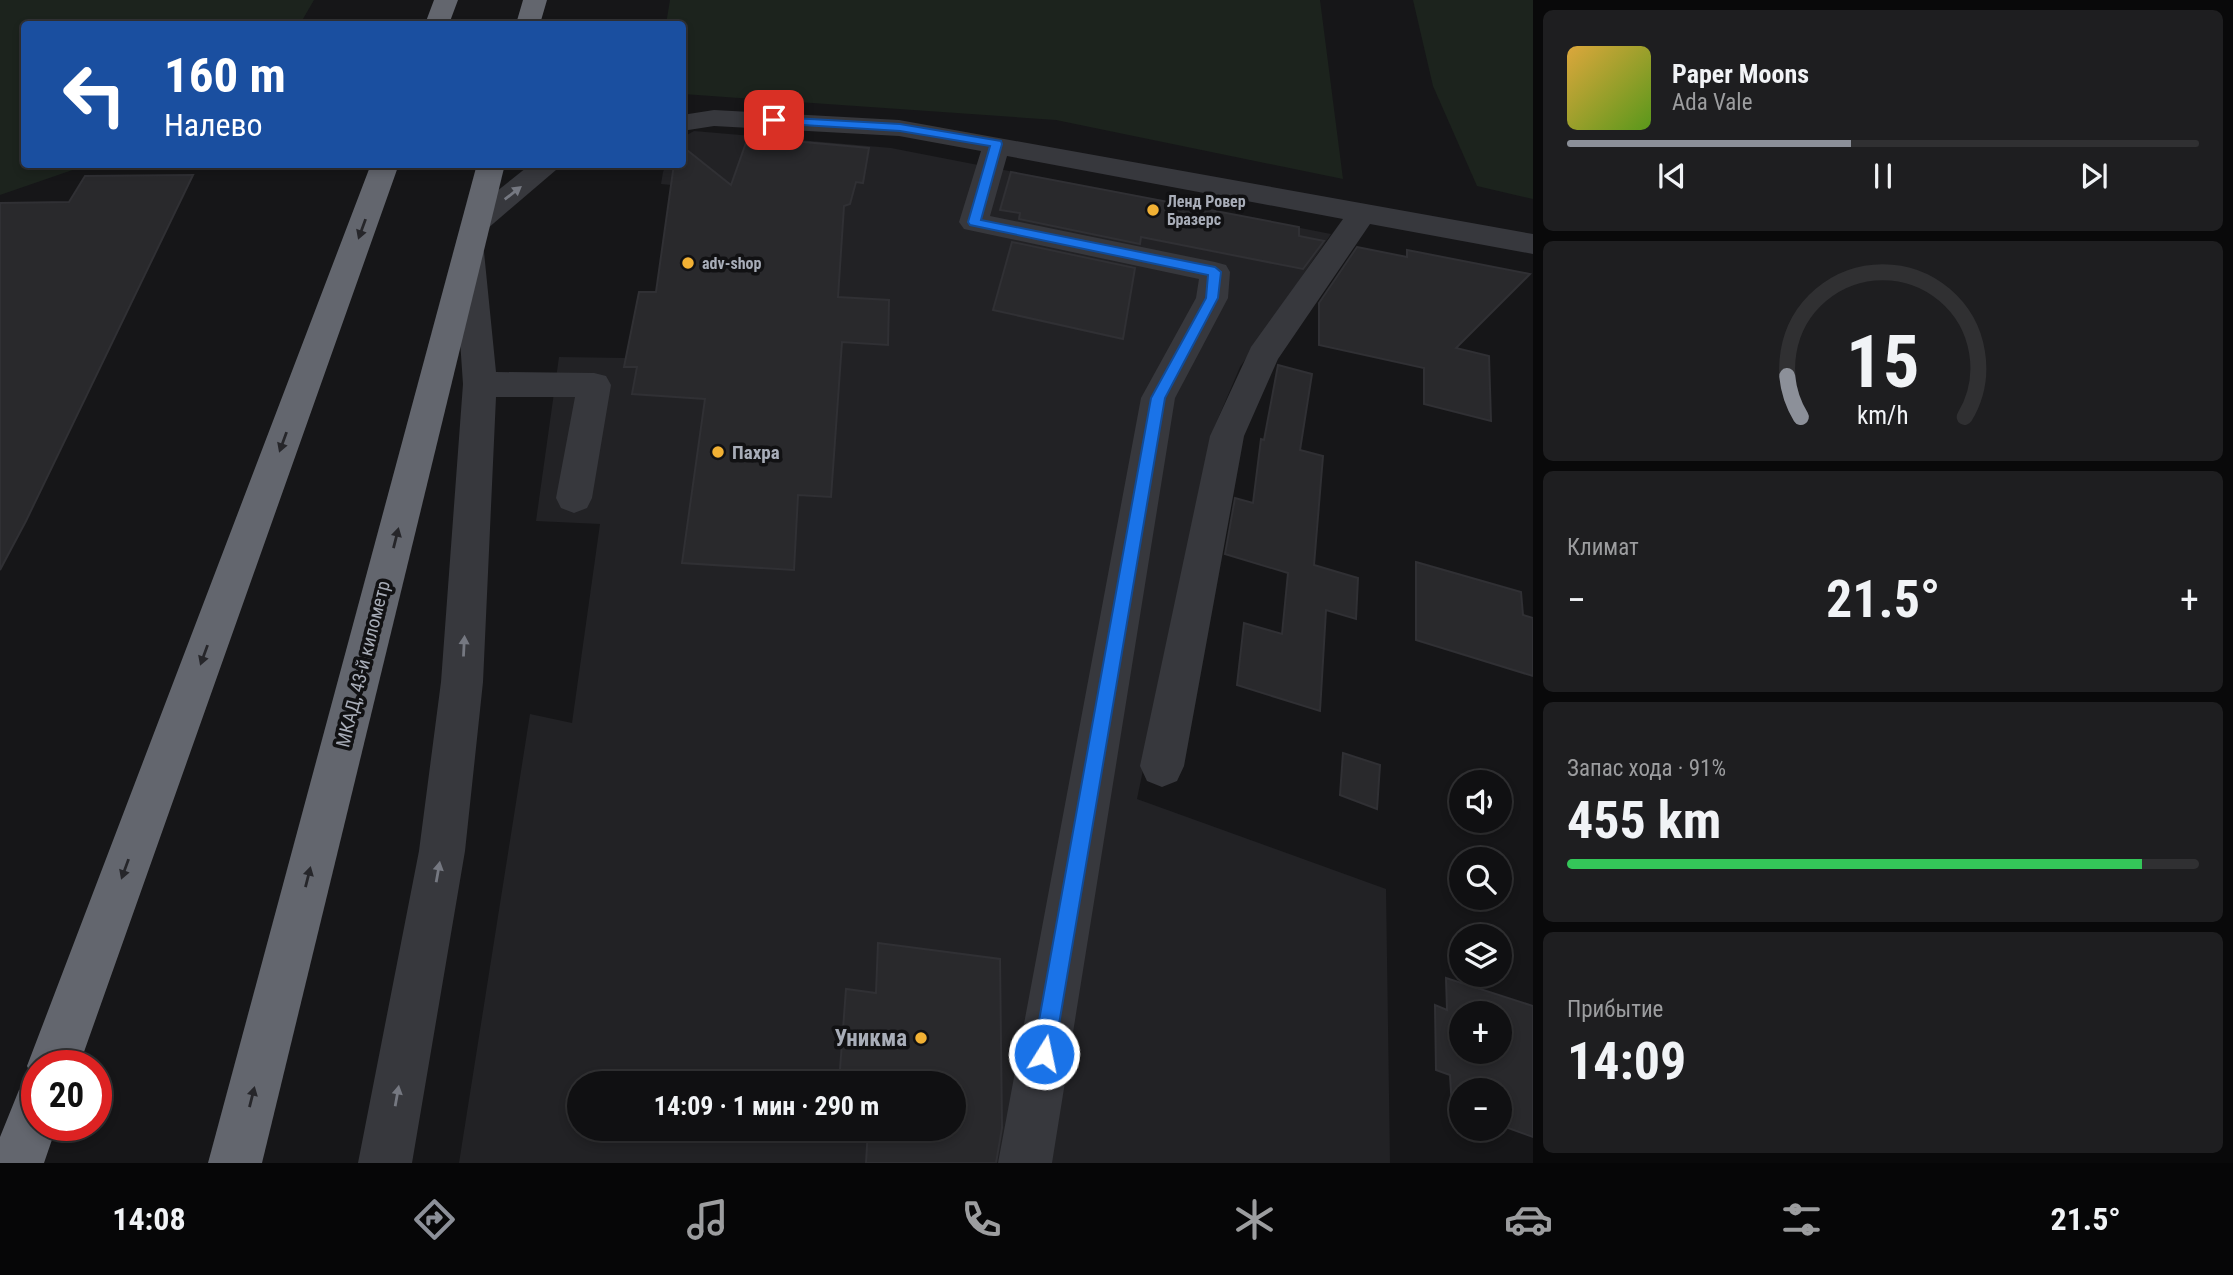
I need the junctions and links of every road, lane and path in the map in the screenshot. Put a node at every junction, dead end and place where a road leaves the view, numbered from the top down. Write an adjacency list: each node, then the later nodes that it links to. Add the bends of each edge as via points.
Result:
1 (446, 0): 3 (highway)
2 (535, 0): 4 (highway)
3 (438, 21)
4 (529, 21)
5 (686, 123): 6 (street, via 726,118 900,128)
6 (997, 144): 10 (street); 21 (street, via 974,222 1215,272 1212,298 1158,398)
7 (384, 168): 16 (highway, one-way to 16)
8 (490, 168): 11 (highway, МКАД, 43-й километр)
9 (545, 168): 11 (street, one-way to 9)
10 (1363, 212): 12 (street); 15 (street, via 1263,355 1227,436)
11 (473, 237): 13 (street); 19 (highway, МКАД, 43-й километр, one-way to 11)
12 (1533, 244)
13 (480, 384): 14 (street, via 594,385); 20 (street, one-way to 13, via 442,851 462,682)
14 (574, 498)
15 (1162, 766)
16 (58, 1050)
17 (25, 1141): 18 (highway)
18 (17, 1163)
19 (235, 1163)
20 (385, 1163)
21 (1025, 1163)

